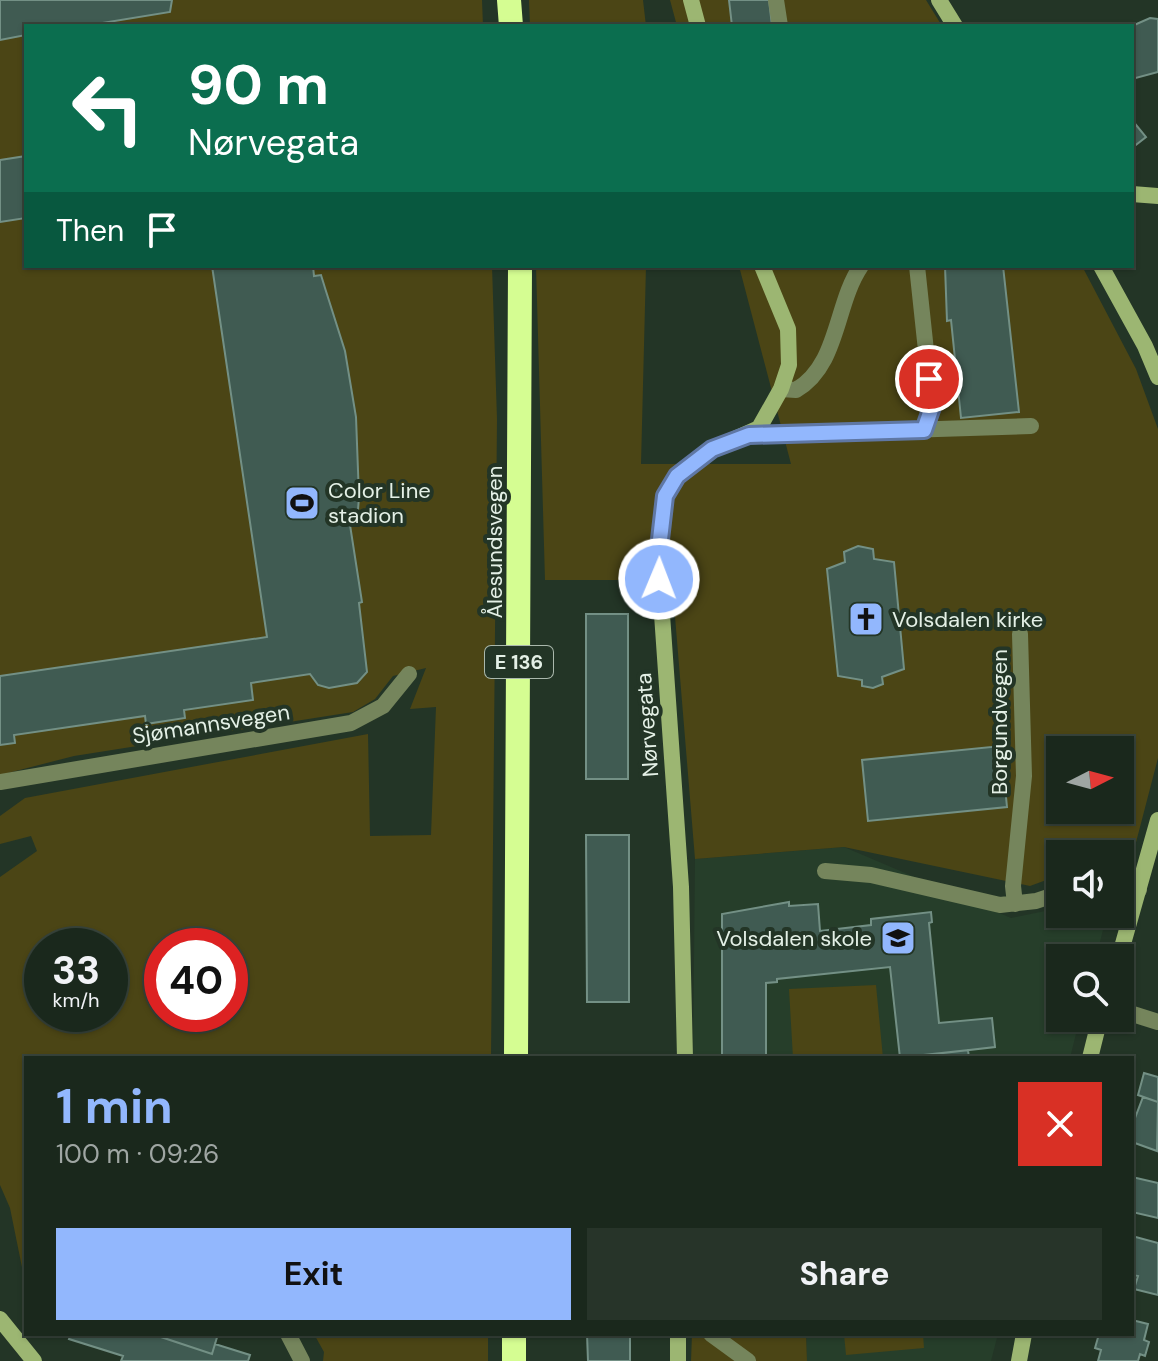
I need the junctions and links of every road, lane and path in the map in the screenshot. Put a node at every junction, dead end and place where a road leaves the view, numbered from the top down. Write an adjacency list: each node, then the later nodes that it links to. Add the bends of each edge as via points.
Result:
1 (509, 0): 5 (highway)
2 (691, 0): 6 (street)
3 (776, 0): 7 (street)
4 (939, 0): 8 (street)
5 (511, 24)
6 (697, 24)
7 (780, 24)
8 (954, 24)
9 (1134, 194): 10 (street)
10 (1158, 196)
11 (520, 268): 34 (highway, Ålesundsvegen / E 136)
12 (763, 268): 17 (street, via 788,329 789,365)
13 (856, 268): 17 (street, via 817,374 796,390)
14 (917, 268): 19 (street, via 932,407)
15 (1102, 268): 16 (street)
16 (1158, 377)
17 (781, 389): 20 (street)
18 (1031, 426): 19 (street, Nørvegata)
19 (924, 430): 20 (street, Nørvegata)
20 (749, 435): 35 (street, Nørvegata, via 712,449 677,476 665,496 658,557 681,887)
21 (1020, 634): 29 (street, Borgundvegen, via 1025,765)
22 (409, 674): 23 (street, Sjømannsvegen, via 383,706 351,723)
23 (0, 782)
24 (1158, 820): 27 (street)
25 (825, 871): 29 (street)
26 (1134, 889): 27 (street)
27 (1139, 890): 30 (street)
28 (1046, 896): 29 (street)
29 (1015, 904)
30 (1123, 944)
31 (1134, 1014): 32 (street)
32 (1158, 1022)
33 (1096, 1032): 36 (street)
34 (516, 1056)
35 (685, 1056)
36 (1090, 1056)
37 (0, 1319): 43 (street)
38 (289, 1336): 44 (street)
39 (514, 1336): 45 (highway)
40 (678, 1336): 46 (street)
41 (714, 1336): 47 (street)
42 (1024, 1336): 48 (street)
43 (34, 1361)
44 (302, 1361)
45 (514, 1361)
46 (678, 1361)
47 (748, 1361)
48 (1019, 1361)

